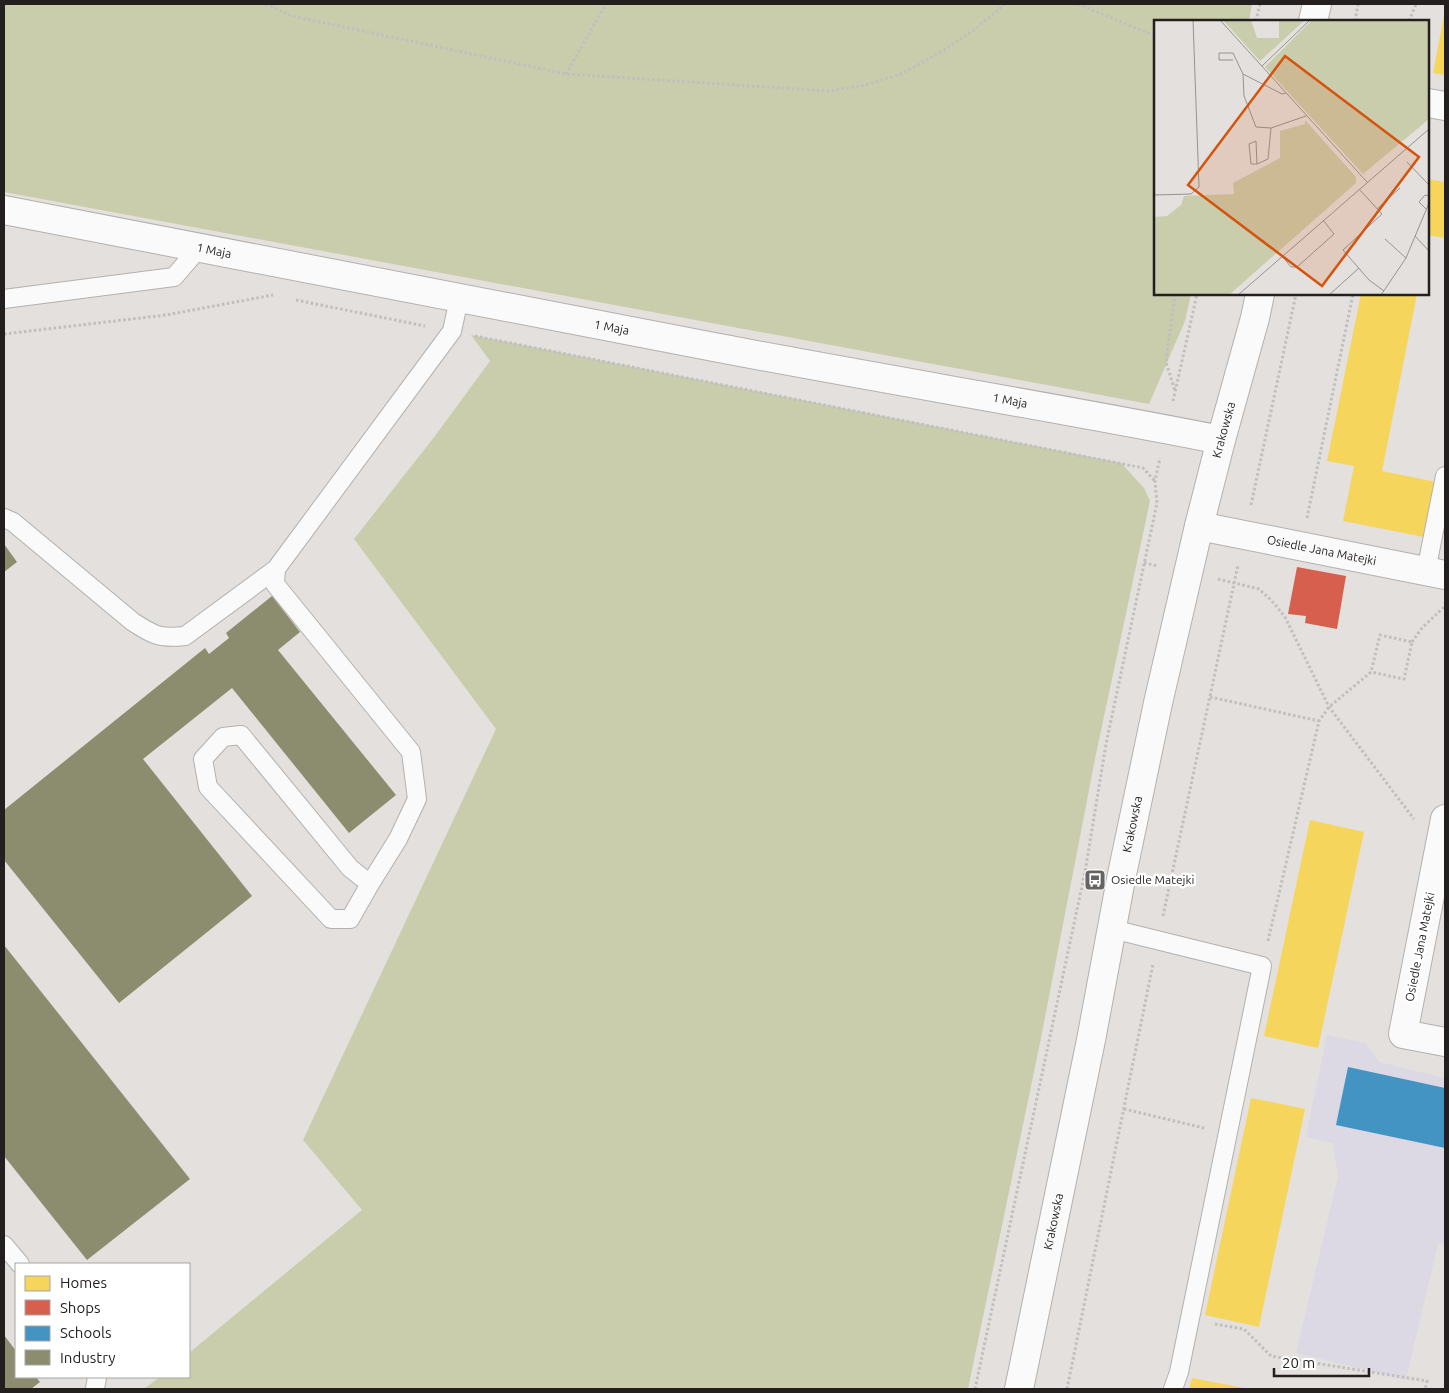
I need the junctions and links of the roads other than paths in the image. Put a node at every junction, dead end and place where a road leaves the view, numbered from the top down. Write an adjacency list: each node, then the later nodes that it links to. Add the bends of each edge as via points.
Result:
1 (1317, 4): 2 (street)
2 (1313, 20)
3 (1429, 102): 4 (street)
4 (1445, 106)
5 (4, 210): 6 (street, 1 Maja)
6 (199, 248): 8 (lane, via 174,278); 9 (street, 1 Maja)
7 (1260, 295): 10 (street, Krakowska)
8 (4, 299)
9 (459, 299): 10 (street, 1 Maja); 14 (lane, via 452,331)
10 (1221, 440): 13 (street, Krakowska)
11 (1445, 476): 15 (lane)
12 (4, 518): 14 (lane, via 152,635 186,636)
13 (1199, 526): 15 (street, Osiedle Jana Matejki); 18 (street, Krakowska, via 1158,703)
14 (276, 569): 17 (lane, via 275,584 411,752 417,799 398,839)
15 (1436, 573)
16 (1445, 818): 19 (street, Osiedle Jana Matejki, via 1403,1034)
17 (370, 884): 17 (lane, via 350,868 241,735 223,738 202,759 208,787 331,919 350,919)
18 (1112, 929): 22 (street, Krakowska); 23 (lane, via 1262,966 1180,1372)
19 (1445, 1042)
20 (4, 1244): 21 (lane)
21 (19, 1263)
22 (1018, 1389)
23 (1173, 1389)

